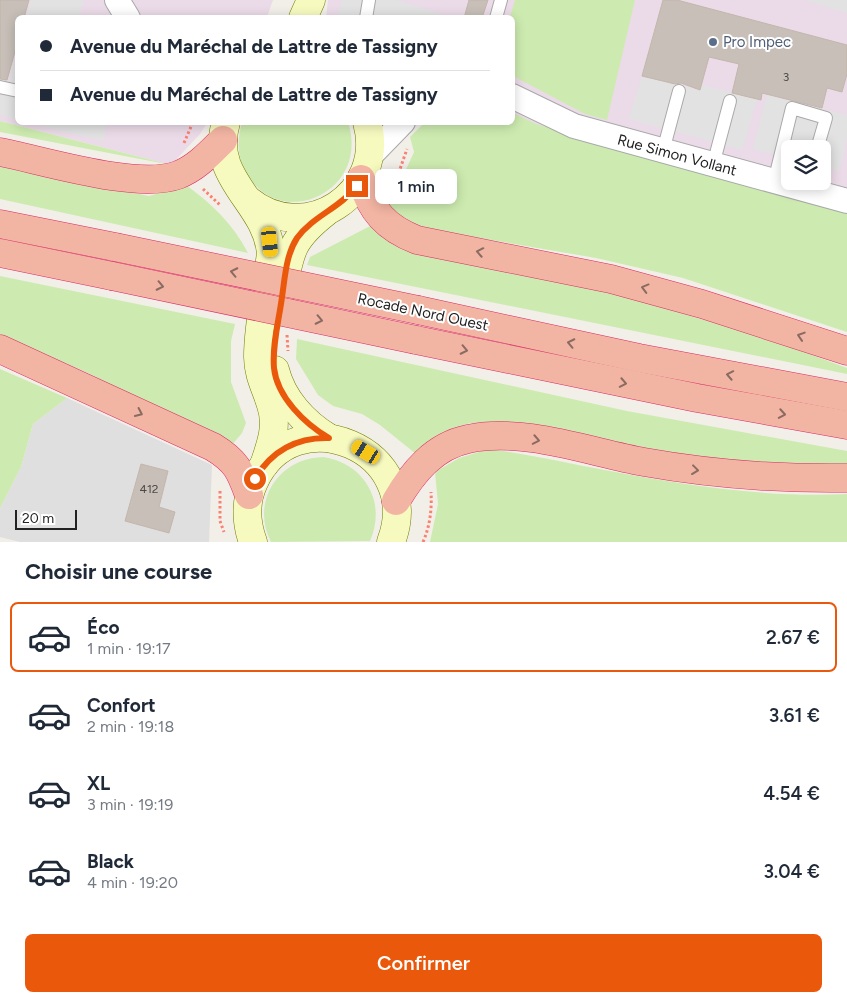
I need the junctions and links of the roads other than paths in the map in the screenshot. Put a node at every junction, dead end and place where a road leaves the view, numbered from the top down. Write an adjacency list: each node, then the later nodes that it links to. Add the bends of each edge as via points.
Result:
1 (117, 0): 6 (street)
2 (311, 0): 7 (main road)
3 (318, 0): 8 (main road)
4 (369, 0): 9 (lane)
5 (501, 0): 10 (lane)
6 (126, 15)
7 (304, 15)
8 (319, 15)
9 (366, 15)
10 (497, 15)
11 (0, 86): 12 (lane)
12 (15, 90)
13 (679, 92): 21 (lane)
14 (515, 97): 21 (street, Rue Simon Vollant, via 574,126)
15 (730, 101): 24 (lane)
16 (368, 125): 25 (main road, via 370,140)
17 (400, 125): 25 (street)
18 (225, 127): 22 (highway, via 206,157 188,171 155,180 121,178); 27 (main road, via 228,170)
19 (784, 140): 20 (lane, via 792,108 826,118)
20 (820, 140)
21 (663, 151): 24 (street, Rue Simon Vollant)
22 (0, 152)
23 (781, 153): 26 (lane)
24 (713, 165): 26 (street, Rue Simon Vollant)
25 (365, 168): 29 (main road, via 346,198); 33 (highway, one-way to 25, via 702,304 610,279 417,240 388,225 376,214 369,203)
26 (774, 182): 28 (street, Rue Simon Vollant)
27 (244, 195): 29 (main road, via 263,210 286,217); 37 (main road, via 266,228 271,253 258,355 261,379 271,402 275,424 272,445)
28 (847, 201)
29 (326, 212): 36 (main road, via 303,230 290,254 274,359 278,382 292,404 310,425)
30 (0, 224): 34 (highway, Rocade Nord Ouest, one-way to 30, bridge, via 639,358)
31 (0, 253): 35 (highway, Rocade Nord Ouest, one-way to 35, bridge)
32 (0, 349): 39 (highway, one-way to 39, via 213,447 240,470)
33 (847, 351)
34 (847, 396)
35 (847, 426)
36 (329, 438): 37 (main road, via 290,445); 40 (main road, via 357,446 373,458 390,482)
37 (264, 465): 39 (main road)
38 (847, 478): 40 (highway, one-way to 38, via 411,476 432,456 467,439 487,436 531,438 643,462 726,474)
39 (249, 495): 42 (main road, via 248,521)
40 (396, 501): 41 (main road)
41 (396, 538)
42 (253, 542)

